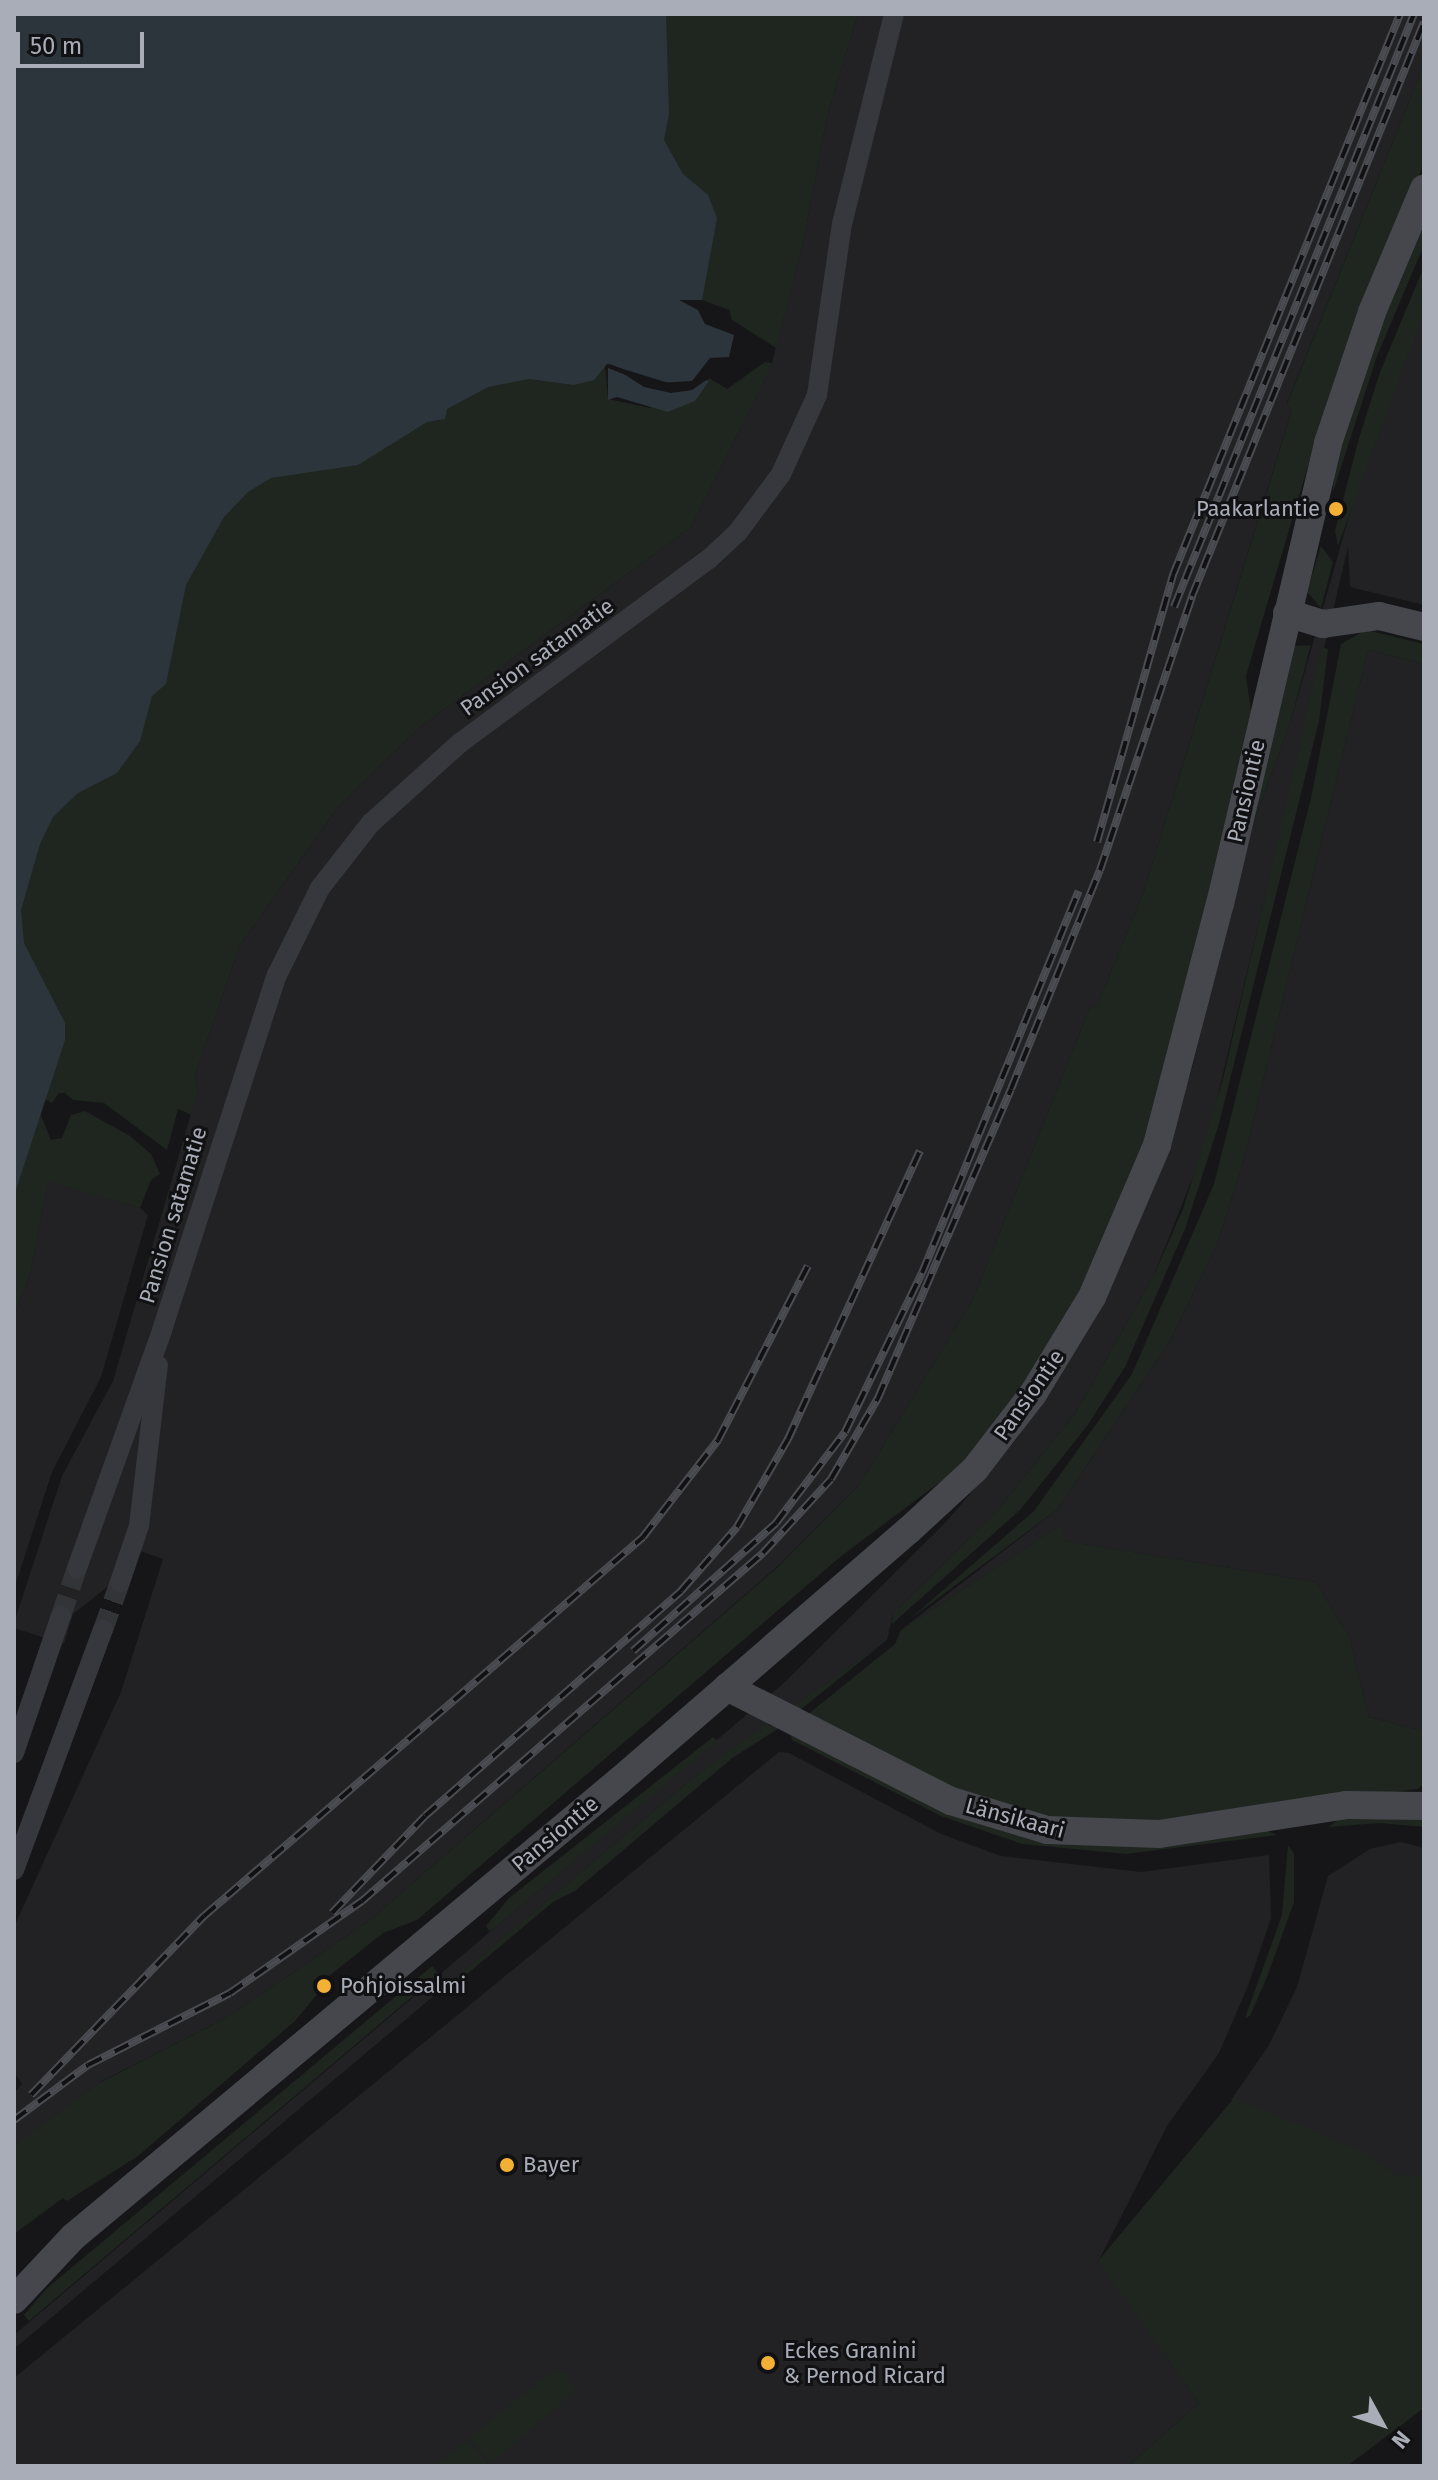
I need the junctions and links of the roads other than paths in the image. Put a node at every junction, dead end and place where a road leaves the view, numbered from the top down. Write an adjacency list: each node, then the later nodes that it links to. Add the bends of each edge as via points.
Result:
1 (894, 14): 5 (street, Pansion satamatie, via 842,224 817,395 781,474 738,532 709,559 460,743 342,856 277,975)
2 (1424, 189): 3 (street, Pansiontie, via 1348,378)
3 (1287, 613): 4 (street, via 1323,624 1379,616); 10 (street, Pansiontie, via 1178,1076 1139,1195 1092,1297 1033,1394 975,1469)
4 (1424, 627)
5 (162, 1330): 6 (street, Pansion satamatie); 7 (street, Pansion satamatie, via 139,1526)
6 (77, 1568)
7 (120, 1582)
8 (61, 1616): 11 (street)
9 (103, 1630): 13 (street)
10 (727, 1687): 12 (street, Länsikaari, via 951,1801 1047,1830 1159,1834 1359,1804); 14 (street, Pansiontie)
11 (14, 1753)
12 (1424, 1806)
13 (14, 1870)
14 (73, 2237): 15 (street, Pansiontie); 16 (street, Pansiontie)
15 (14, 2270)
16 (14, 2300)

